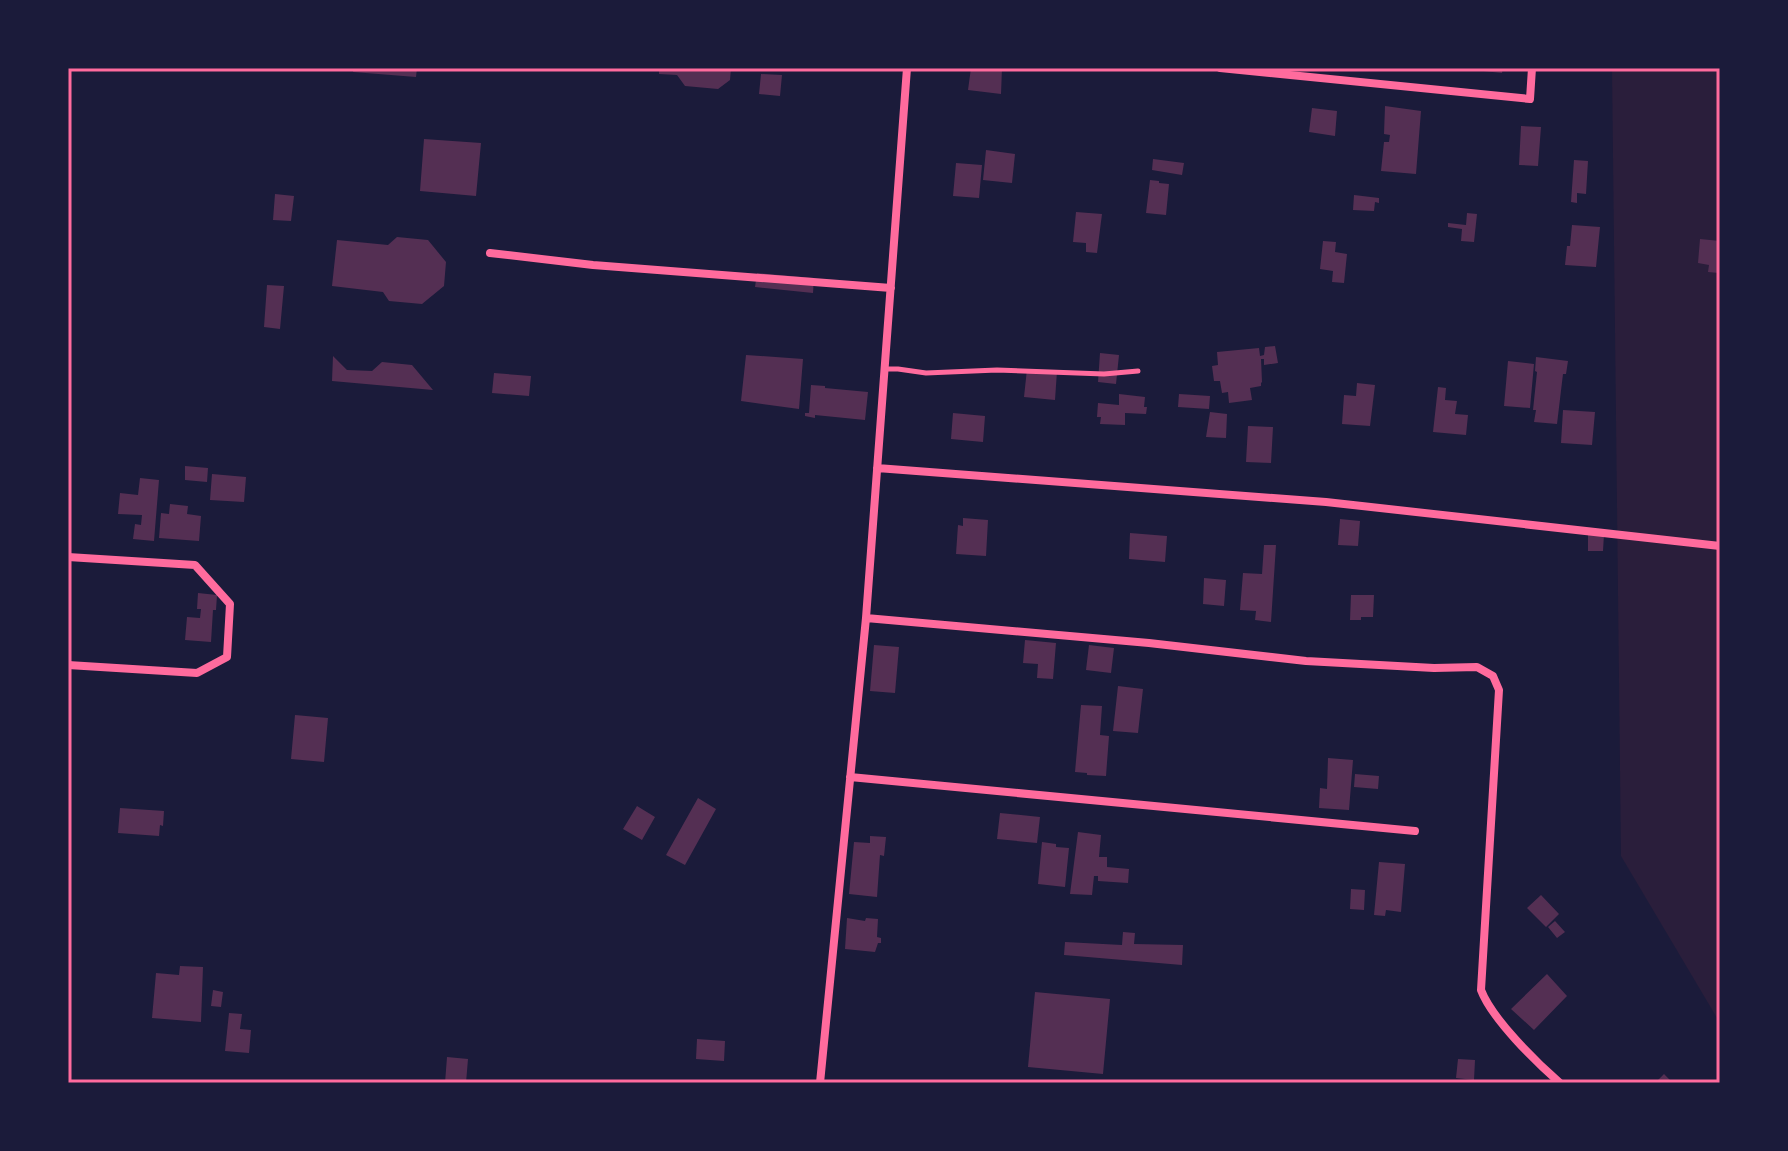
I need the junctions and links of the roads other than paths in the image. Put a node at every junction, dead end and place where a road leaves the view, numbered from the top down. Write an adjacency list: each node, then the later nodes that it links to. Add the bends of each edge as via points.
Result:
1 (907, 68): 5 (street)
2 (1220, 68): 3 (street, via 1530,99)
3 (1532, 68)
4 (490, 253): 5 (street)
5 (891, 288): 6 (street)
6 (885, 369): 7 (lane); 8 (street)
7 (1138, 371)
8 (877, 468): 9 (street, via 1326,502); 11 (street)
9 (1720, 546)
10 (68, 557): 12 (street, via 195,565 230,604 227,657 197,673)
11 (866, 618): 13 (street); 16 (street, via 1306,661 1477,667 1493,676 1499,690 1481,990 1497,1017)
12 (68, 665)
13 (850, 777): 14 (street); 15 (street)
14 (1415, 831)
15 (820, 1083)
16 (1560, 1083)

